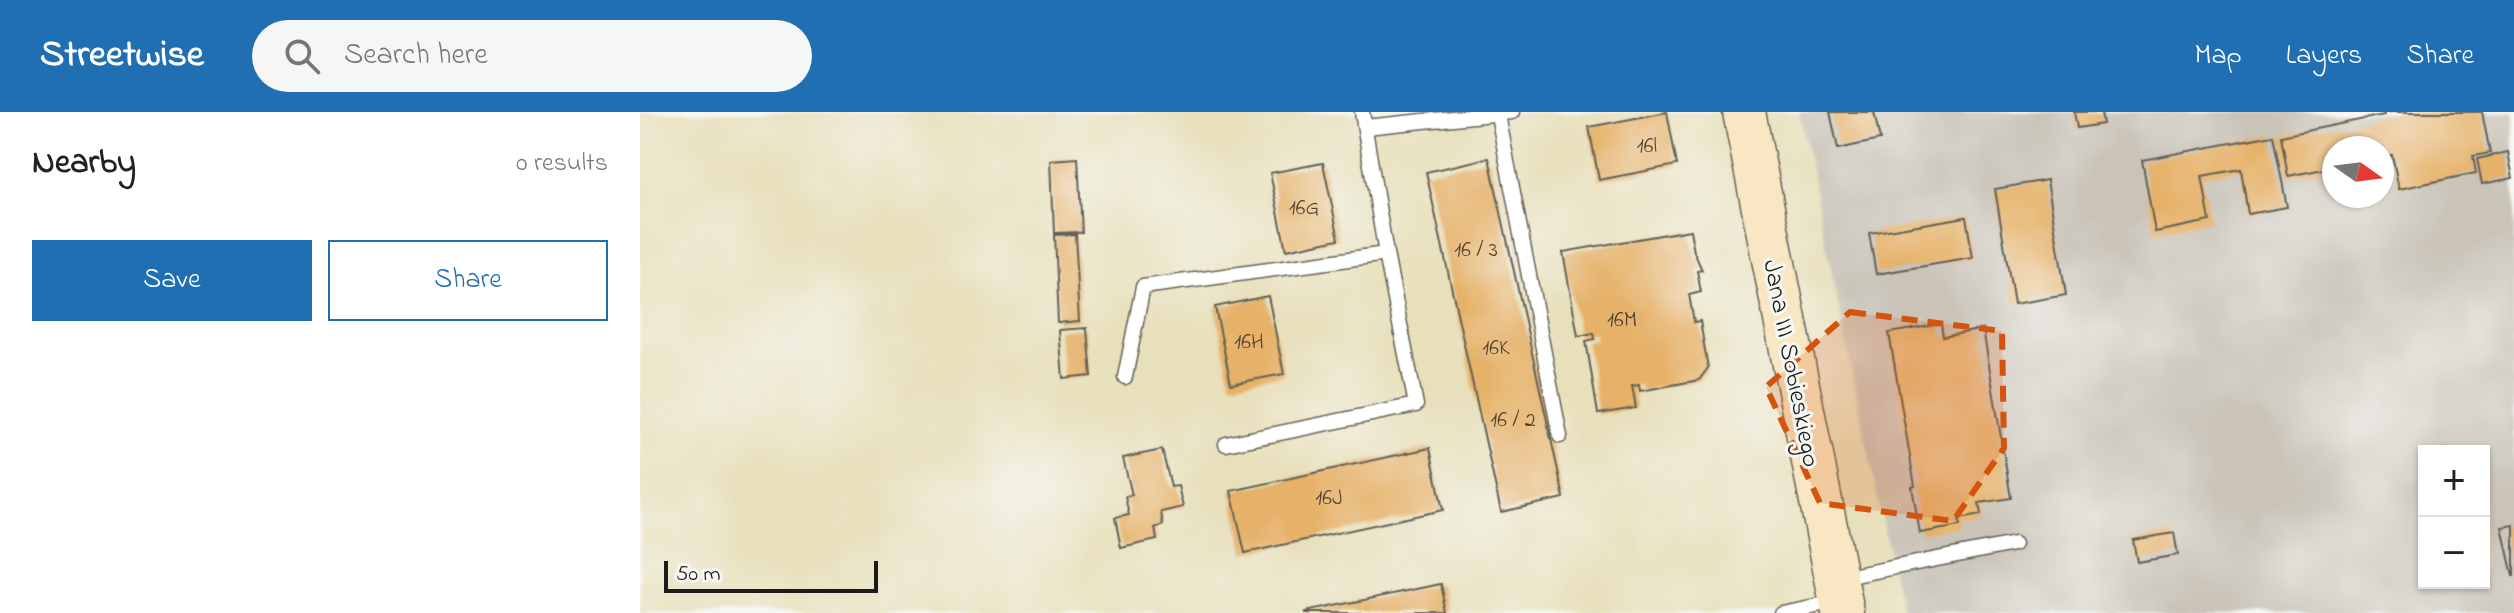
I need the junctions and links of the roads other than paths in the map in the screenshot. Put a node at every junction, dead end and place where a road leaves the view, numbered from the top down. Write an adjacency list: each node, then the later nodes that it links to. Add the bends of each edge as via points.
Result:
1 (1744, 112): 9 (main road, Jana III Sobieskiego)
2 (1505, 113): 3 (lane); 6 (lane)
3 (1364, 119): 4 (lane)
4 (1386, 254): 5 (lane, via 1143,287); 7 (lane, via 1416,405)
5 (1125, 377)
6 (1560, 436)
7 (1226, 444)
8 (2014, 544): 9 (lane)
9 (1840, 598): 10 (lane)
10 (1781, 613)

